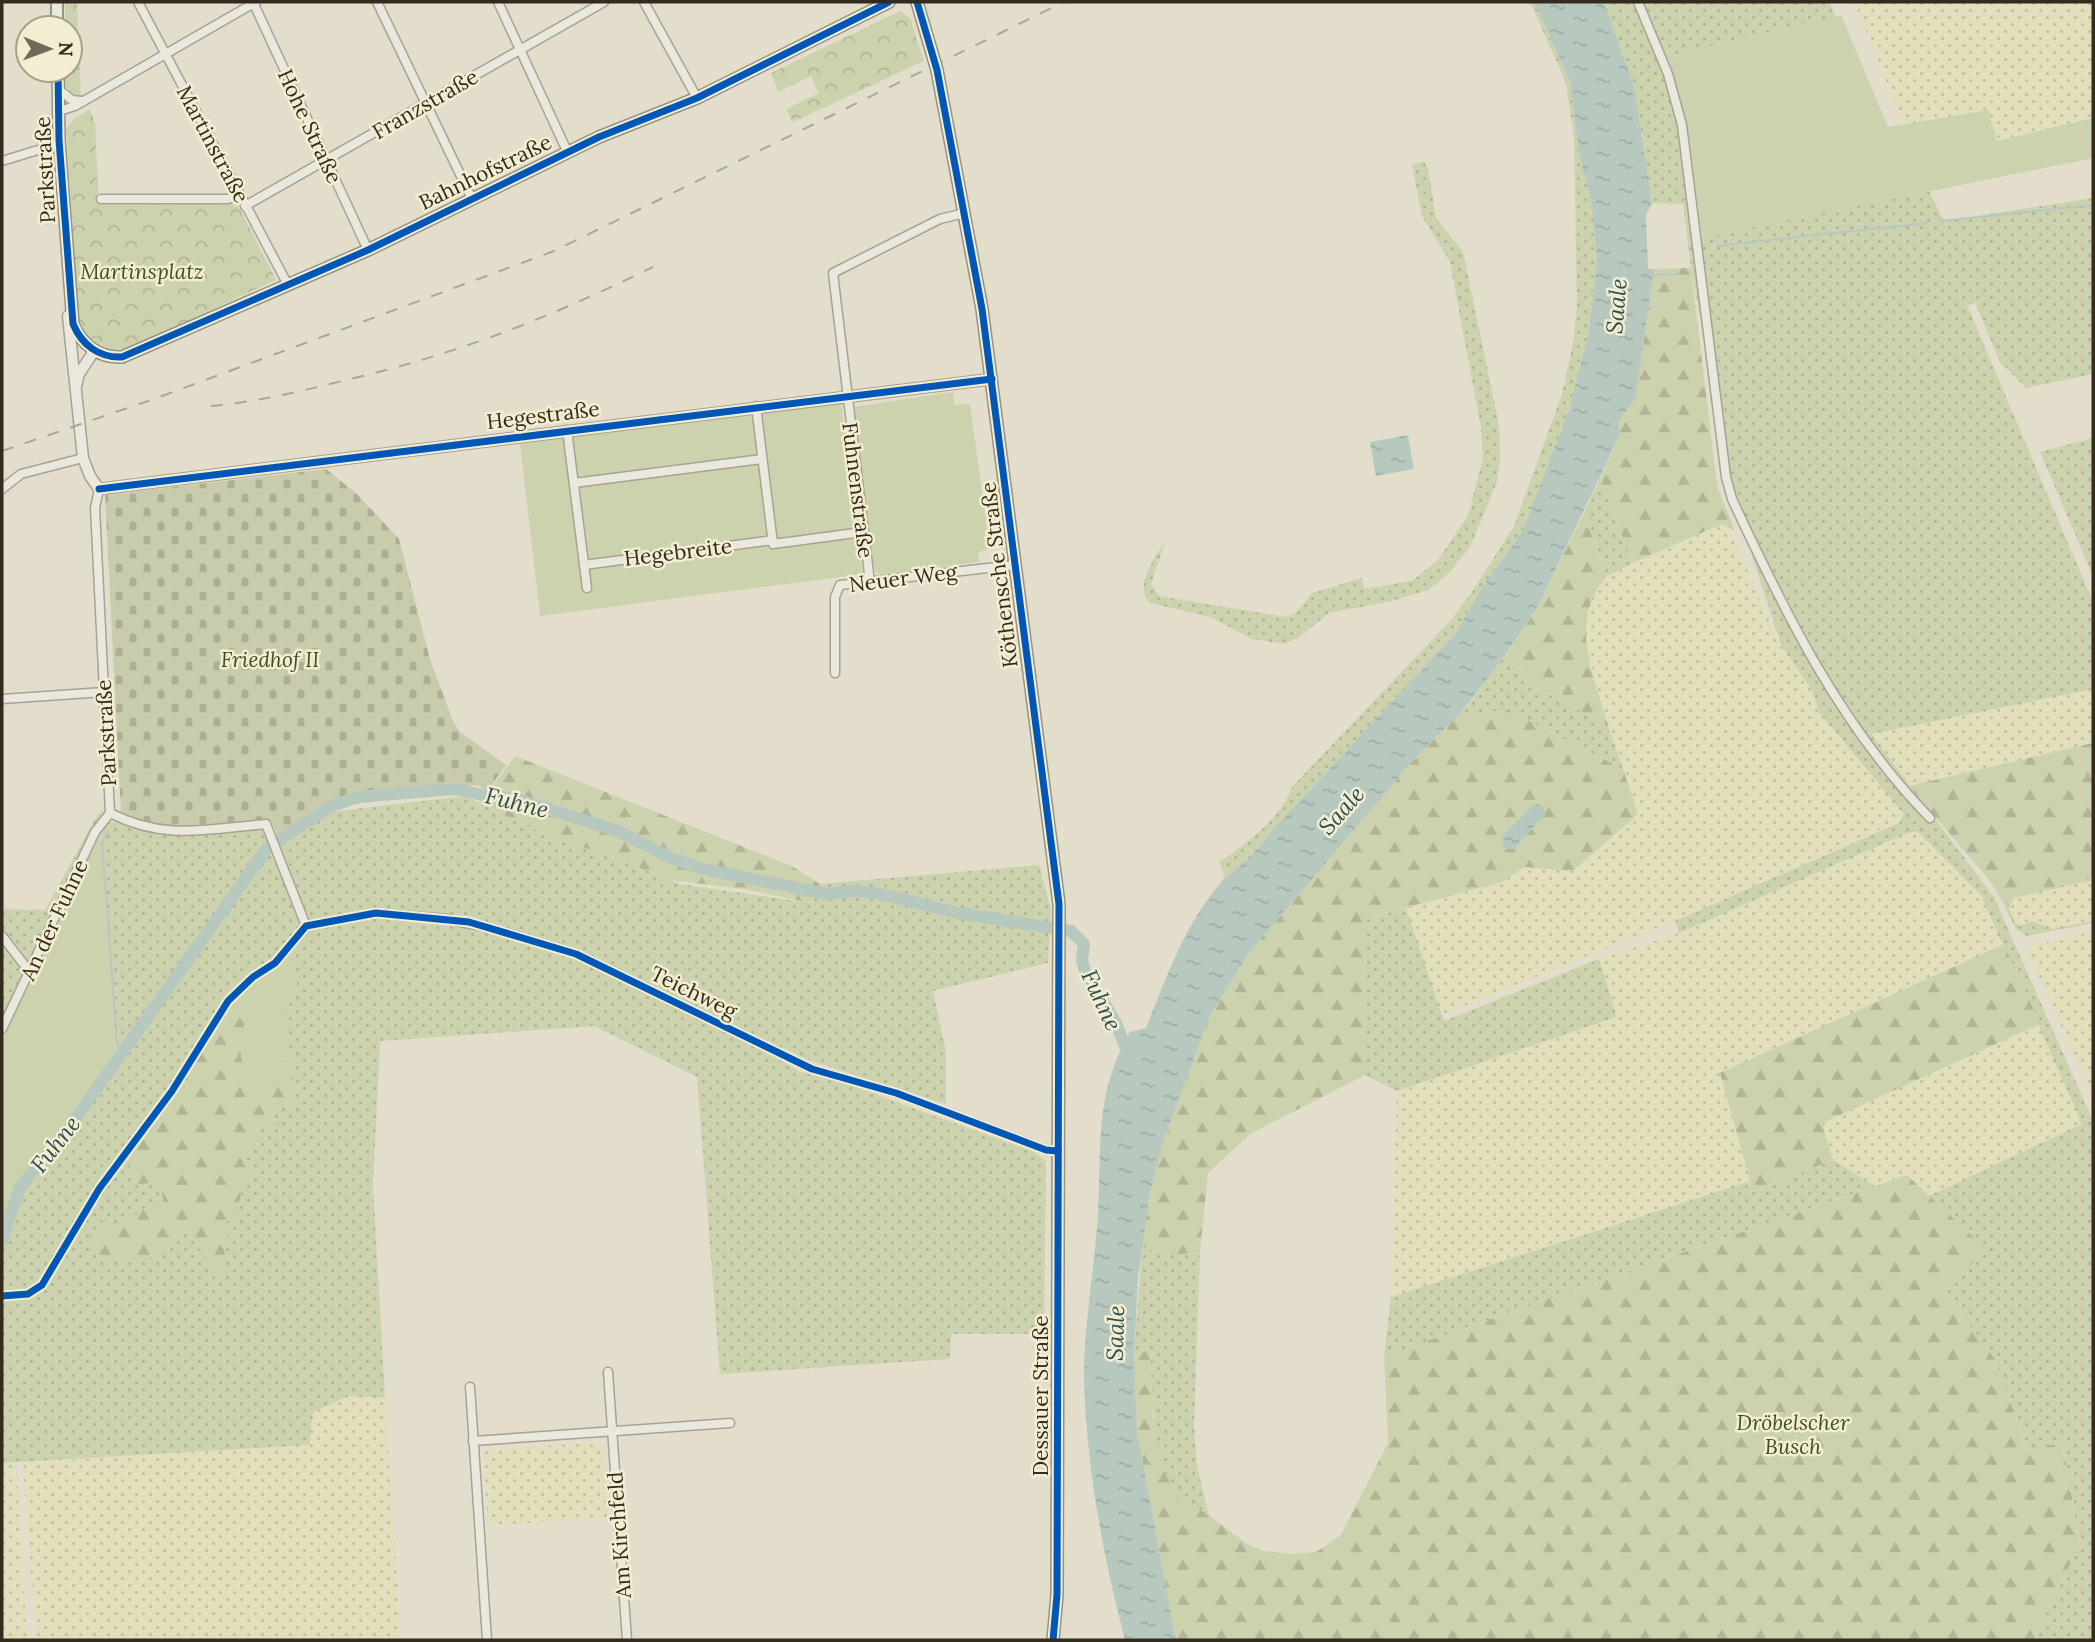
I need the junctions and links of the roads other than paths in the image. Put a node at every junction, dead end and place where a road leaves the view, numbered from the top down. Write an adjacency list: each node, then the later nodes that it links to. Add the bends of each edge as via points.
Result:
1 (138, 2): 11 (street, Martinstraße)
2 (255, 2): 11 (street); 21 (street, Hohe Straße)
3 (377, 2): 16 (street)
4 (498, 2): 10 (street)
5 (604, 2): 10 (street, Franzstraße)
6 (644, 2): 14 (street)
7 (889, 2): 14 (main road, Bahnhofstraße)
8 (918, 2): 26 (main road, Köthensche Straße, via 937,70)
9 (1637, 2): 51 (street, via 1668,74 1682,125 1732,499 1798,637 1901,789)
10 (520, 50): 16 (street, Franzstraße); 19 (street)
11 (165, 54): 15 (street); 22 (street, Martinstraße)
12 (58, 84): 13 (main road, Parkstraße)
13 (58, 89): 15 (street, via 72,100); 17 (main road, Parkstraße)
14 (697, 98): 19 (main road, Bahnhofstraße)
15 (85, 100): 17 (street)
16 (426, 104): 21 (street, Franzstraße); 24 (street)
17 (59, 111): 18 (main road, Parkstraße)
18 (55, 143): 20 (street); 28 (main road, Parkstraße, via 60,154)
19 (567, 151): 24 (main road, Bahnhofstraße)
20 (2, 161)
21 (326, 161): 25 (street, Franzstraße); 27 (street, Hohe Straße)
22 (240, 195): 23 (street, via 228,199); 25 (street, Martinstraße)
23 (101, 199)
24 (472, 199): 27 (main road, Bahnhofstraße)
25 (245, 206): 29 (street, Martinstraße)
26 (965, 213): 31 (main road, Köthensche Straße); 33 (street, Fuhnenstraße, via 940,219 833,273)
27 (368, 250): 29 (main road, Bahnhofstraße)
28 (68, 268): 30 (main road, Parkstraße, via 73,324); 32 (street, Parkstraße)
29 (288, 285): 30 (main road, Bahnhofstraße, via 136,353 115,357)
30 (94, 351): 32 (street)
31 (992, 379): 33 (street, Hegestraße); 44 (main road, Köthensche Straße)
32 (75, 390): 36 (street, Parkstraße)
33 (846, 395): 34 (street, Hegestraße); 41 (street, Fuhnenstraße)
34 (756, 406): 35 (street, Hegestraße); 37 (street)
35 (567, 430): 38 (street); 40 (street, Hegestraße)
36 (83, 458): 39 (street, via 20,474); 40 (street, Parkstraße)
37 (762, 459): 38 (street); 42 (street)
38 (574, 483): 43 (street)
39 (2, 489)
40 (99, 489): 48 (street, Parkstraße, via 95,508)
41 (863, 532): 42 (street, Hegebreite, via 773,544); 45 (street, Fuhnenstraße)
42 (772, 540): 43 (street, Hegebreite)
43 (584, 565): 46 (street)
44 (1014, 565): 45 (street, Neuer Weg); 56 (main road, Köthensche Straße, via 1060,915)
45 (870, 582): 47 (street, Neuer Weg, via 837,588)
46 (587, 588)
47 (835, 673)
48 (104, 692): 49 (street); 50 (street, Parkstraße)
49 (2, 698)
50 (110, 813): 52 (street, Parkstraße, via 140,827 170,832 266,824); 54 (street, An der Fuhne, via 95,832)
51 (1930, 818)
52 (306, 926): 56 (street, Teichweg, via 376,913 486,927 576,954 812,1069 879,1087)
53 (2, 936): 54 (street)
54 (30, 971): 55 (street, An der Fuhne)
55 (2, 1030)
56 (1058, 1151): 64 (main road, Dessauer Straße, via 1057,1604)
57 (608, 1372): 60 (street, Am Kirchfeld)
58 (470, 1387): 61 (street)
59 (730, 1423): 60 (street)
60 (612, 1431): 61 (street); 63 (street, Am Kirchfeld)
61 (473, 1441): 62 (street)
62 (487, 1640)
63 (626, 1640)
64 (1053, 1640)

